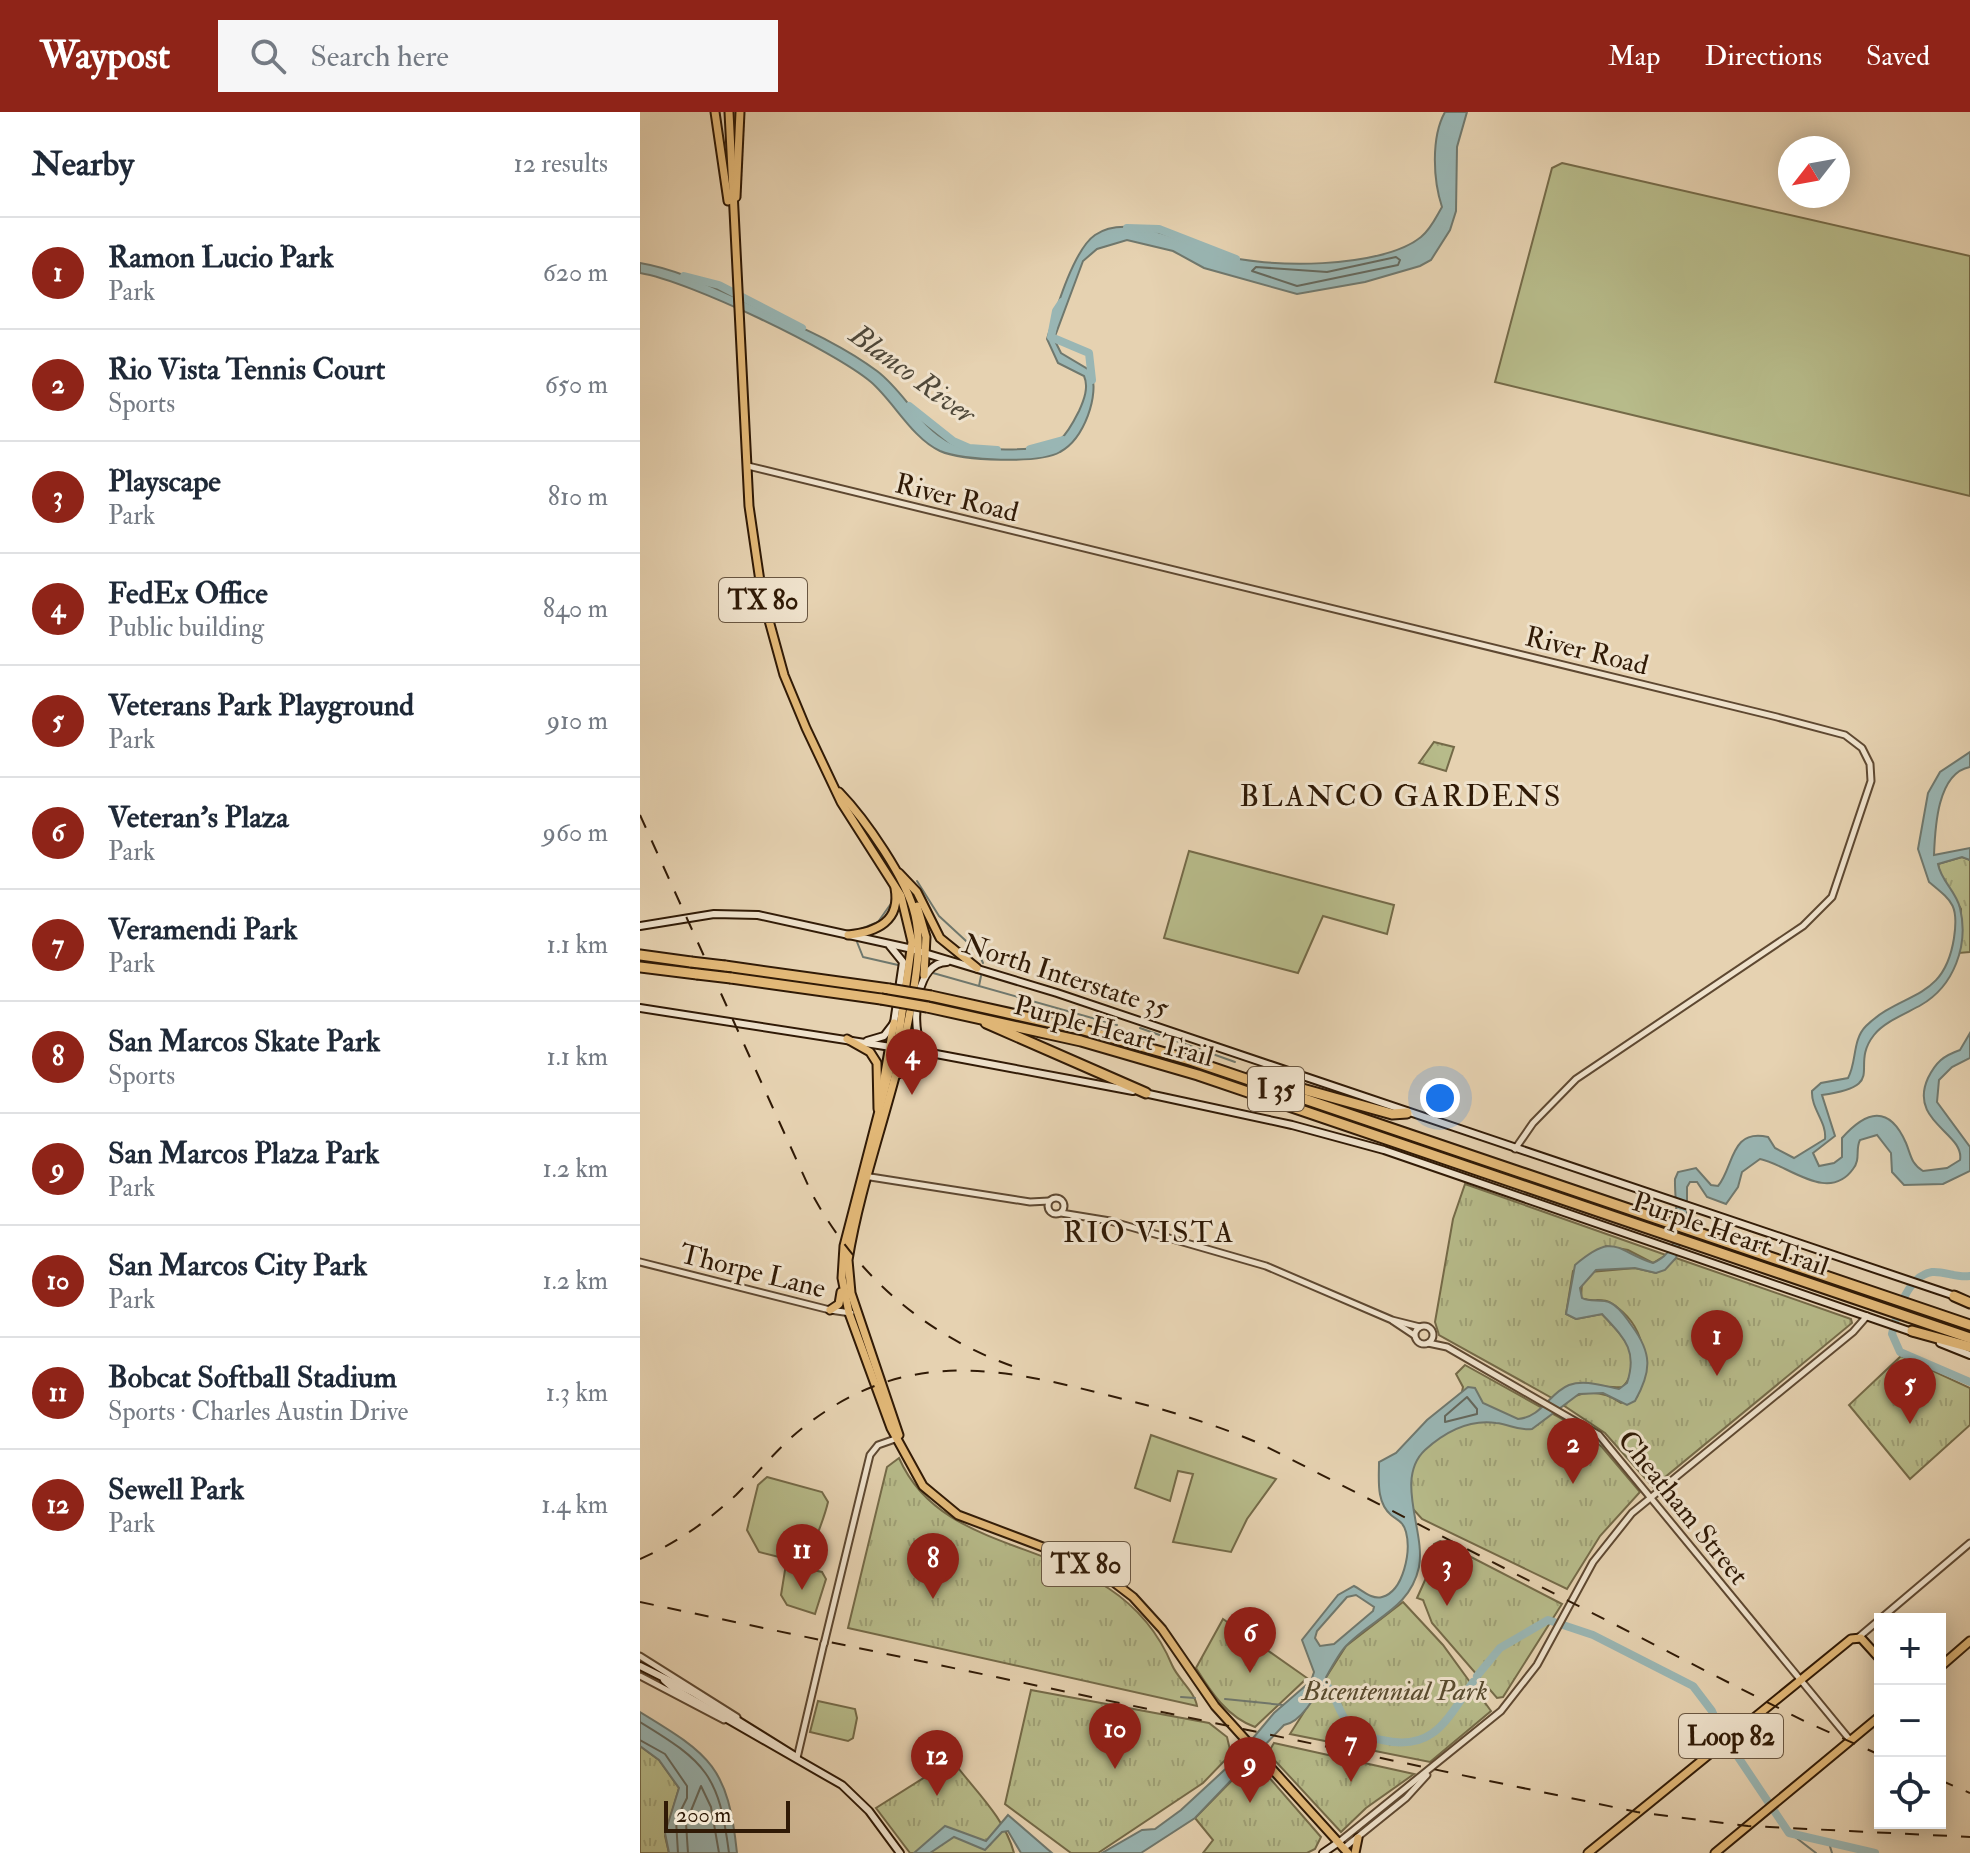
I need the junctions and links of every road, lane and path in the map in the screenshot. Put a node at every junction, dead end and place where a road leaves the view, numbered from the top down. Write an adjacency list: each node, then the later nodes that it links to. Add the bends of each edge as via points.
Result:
1 (715, 112): 4 (main road)
2 (729, 112): 4 (main road, TX 80)
3 (740, 112): 4 (main road)
4 (733, 235): 5 (main road, TX 80)
5 (747, 466): 6 (main road, TX 80, via 752,539 769,624 804,724); 33 (street, River Road, via 1777,717 1855,741 1867,755 1871,781 1839,882 1826,906 1755,960 1576,1079)
6 (839, 792): 7 (main road, TX 80); 8 (main road, TX 80)
7 (862, 835): 9 (main road, TX 80); 10 (main road)
8 (898, 872): 10 (main road, TX 80); 18 (main road, via 917,892 940,938)
9 (894, 882): 12 (main road, via 896,904 885,924 870,933); 14 (main road, TX 80)
10 (904, 887): 14 (main road, TX 80, via 915,914)
11 (640, 926): 12 (main road, North Interstate 35, via 737,913)
12 (848, 935): 13 (main road, North Interstate 35)
13 (888, 945): 14 (main road, North Interstate 35); 22 (main road, via 903,962)
14 (919, 951): 16 (main road, North Interstate 35); 19 (main road); 25 (main road, TX 80)
15 (640, 955): 27 (highway, Purple Heart Trail / I 35, bridge, via 931,996 1080,1029)
16 (955, 962): 18 (main road, North Interstate 35); 19 (main road, via 934,964)
17 (640, 967): 21 (highway, Purple Heart Trail / I 35, bridge)
18 (977, 968): 31 (main road, North Interstate 35)
19 (924, 975): 26 (main road, via 917,1034)
20 (640, 1008): 23 (main road)
21 (961, 1013): 29 (highway); 42 (highway, Purple Heart Trail / I 35, via 1185,1071 1611,1216)
22 (894, 1023): 24 (main road, via 884,1036); 25 (main road)
23 (847, 1039): 24 (main road); 32 (main road, via 870,1052 877,1063)
24 (864, 1042): 25 (main road)
25 (896, 1048): 26 (main road); 28 (main road, TX 80); 30 (main road, TX 80)
26 (933, 1054): 28 (main road, via 909,1060); 29 (main road)
27 (1230, 1074): 31 (highway, via 1245,1073 1392,1114); 42 (highway, Purple Heart Trail / I 35, via 1615,1205)
28 (894, 1079): 34 (main road, TX 80)
29 (1146, 1093): 50 (main road, via 1362,1144)
30 (882, 1099): 32 (main road, TX 80); 34 (main road)
31 (1407, 1113): 33 (main road, North Interstate 35)
32 (879, 1114): 35 (main road, TX 80)
33 (1514, 1149): 45 (main road, North Interstate 35)
34 (875, 1154): 35 (main road, TX 80)
35 (866, 1176): 37 (street); 44 (main road, TX 80, via 844,1246); 48 (main road, TX 80, via 848,1260)
36 (1049, 1201): 37 (street); 38 (street, via 1057,1198); 39 (street)
37 (1030, 1202): 39 (street)
38 (1063, 1203): 40 (street); 41 (street)
39 (1048, 1211): 40 (street)
40 (1061, 1213): 41 (street)
41 (1084, 1214): 51 (street, via 1266,1266)
42 (1697, 1239): 49 (highway, Purple Heart Trail / I 35)
43 (640, 1262): 47 (street, Thorpe Lane)
44 (842, 1278): 47 (main road, via 841,1302); 48 (main road, TX 80)
45 (1951, 1295): 46 (highway)
46 (1970, 1302)
47 (830, 1310): 48 (street, Thorpe Lane)
48 (853, 1312): 62 (main road, TX 80)
49 (1916, 1314): 52 (highway, Purple Heart Trail / I 35); 57 (highway, Purple Heart Trail / I 35)
50 (1867, 1315): 54 (main road); 63 (street)
51 (1392, 1320): 53 (street); 56 (street)
52 (1970, 1325)
53 (1420, 1327): 55 (street); 56 (street)
54 (1911, 1331): 60 (highway); 61 (main road)
55 (1433, 1333): 58 (street); 59 (street, Cheatham Street)
56 (1415, 1337): 58 (street)
57 (1970, 1338)
58 (1428, 1343): 59 (street, Cheatham Street)
59 (1447, 1347): 63 (street, Cheatham Street, via 1599,1435)
60 (1970, 1347)
61 (1970, 1355)
62 (899, 1437): 76 (street, via 878,1445 870,1455); 79 (main road, TX 80, via 918,1479 950,1510 1072,1558 1133,1597 1215,1706)
63 (1651, 1497): 72 (street, Cheatham Street); 77 (street, via 1609,1540 1521,1689)
64 (1970, 1543): 65 (street)
65 (1859, 1637): 67 (main road); 72 (main road, Loop 82)
66 (1970, 1641): 69 (main road)
67 (1874, 1653)
68 (640, 1656): 74 (street, via 694,1687)
69 (1946, 1662)
70 (640, 1666): 74 (main road)
71 (640, 1676): 74 (street)
72 (1801, 1679): 75 (street, Cheatham Street); 83 (main road, Loop 82)
73 (1874, 1721): 75 (main road, Loop 82)
74 (738, 1723): 76 (main road)
75 (1850, 1740): 84 (main road, Loop 82)
76 (797, 1758): 80 (main road, via 853,1794)
77 (1428, 1774): 78 (street); 79 (street, via 1400,1793)
78 (1358, 1838): 79 (street); 82 (main road)
79 (1342, 1849): 81 (main road)
80 (900, 1853)
81 (1323, 1853)
82 (1355, 1853)
83 (1588, 1853)
84 (1715, 1853)

